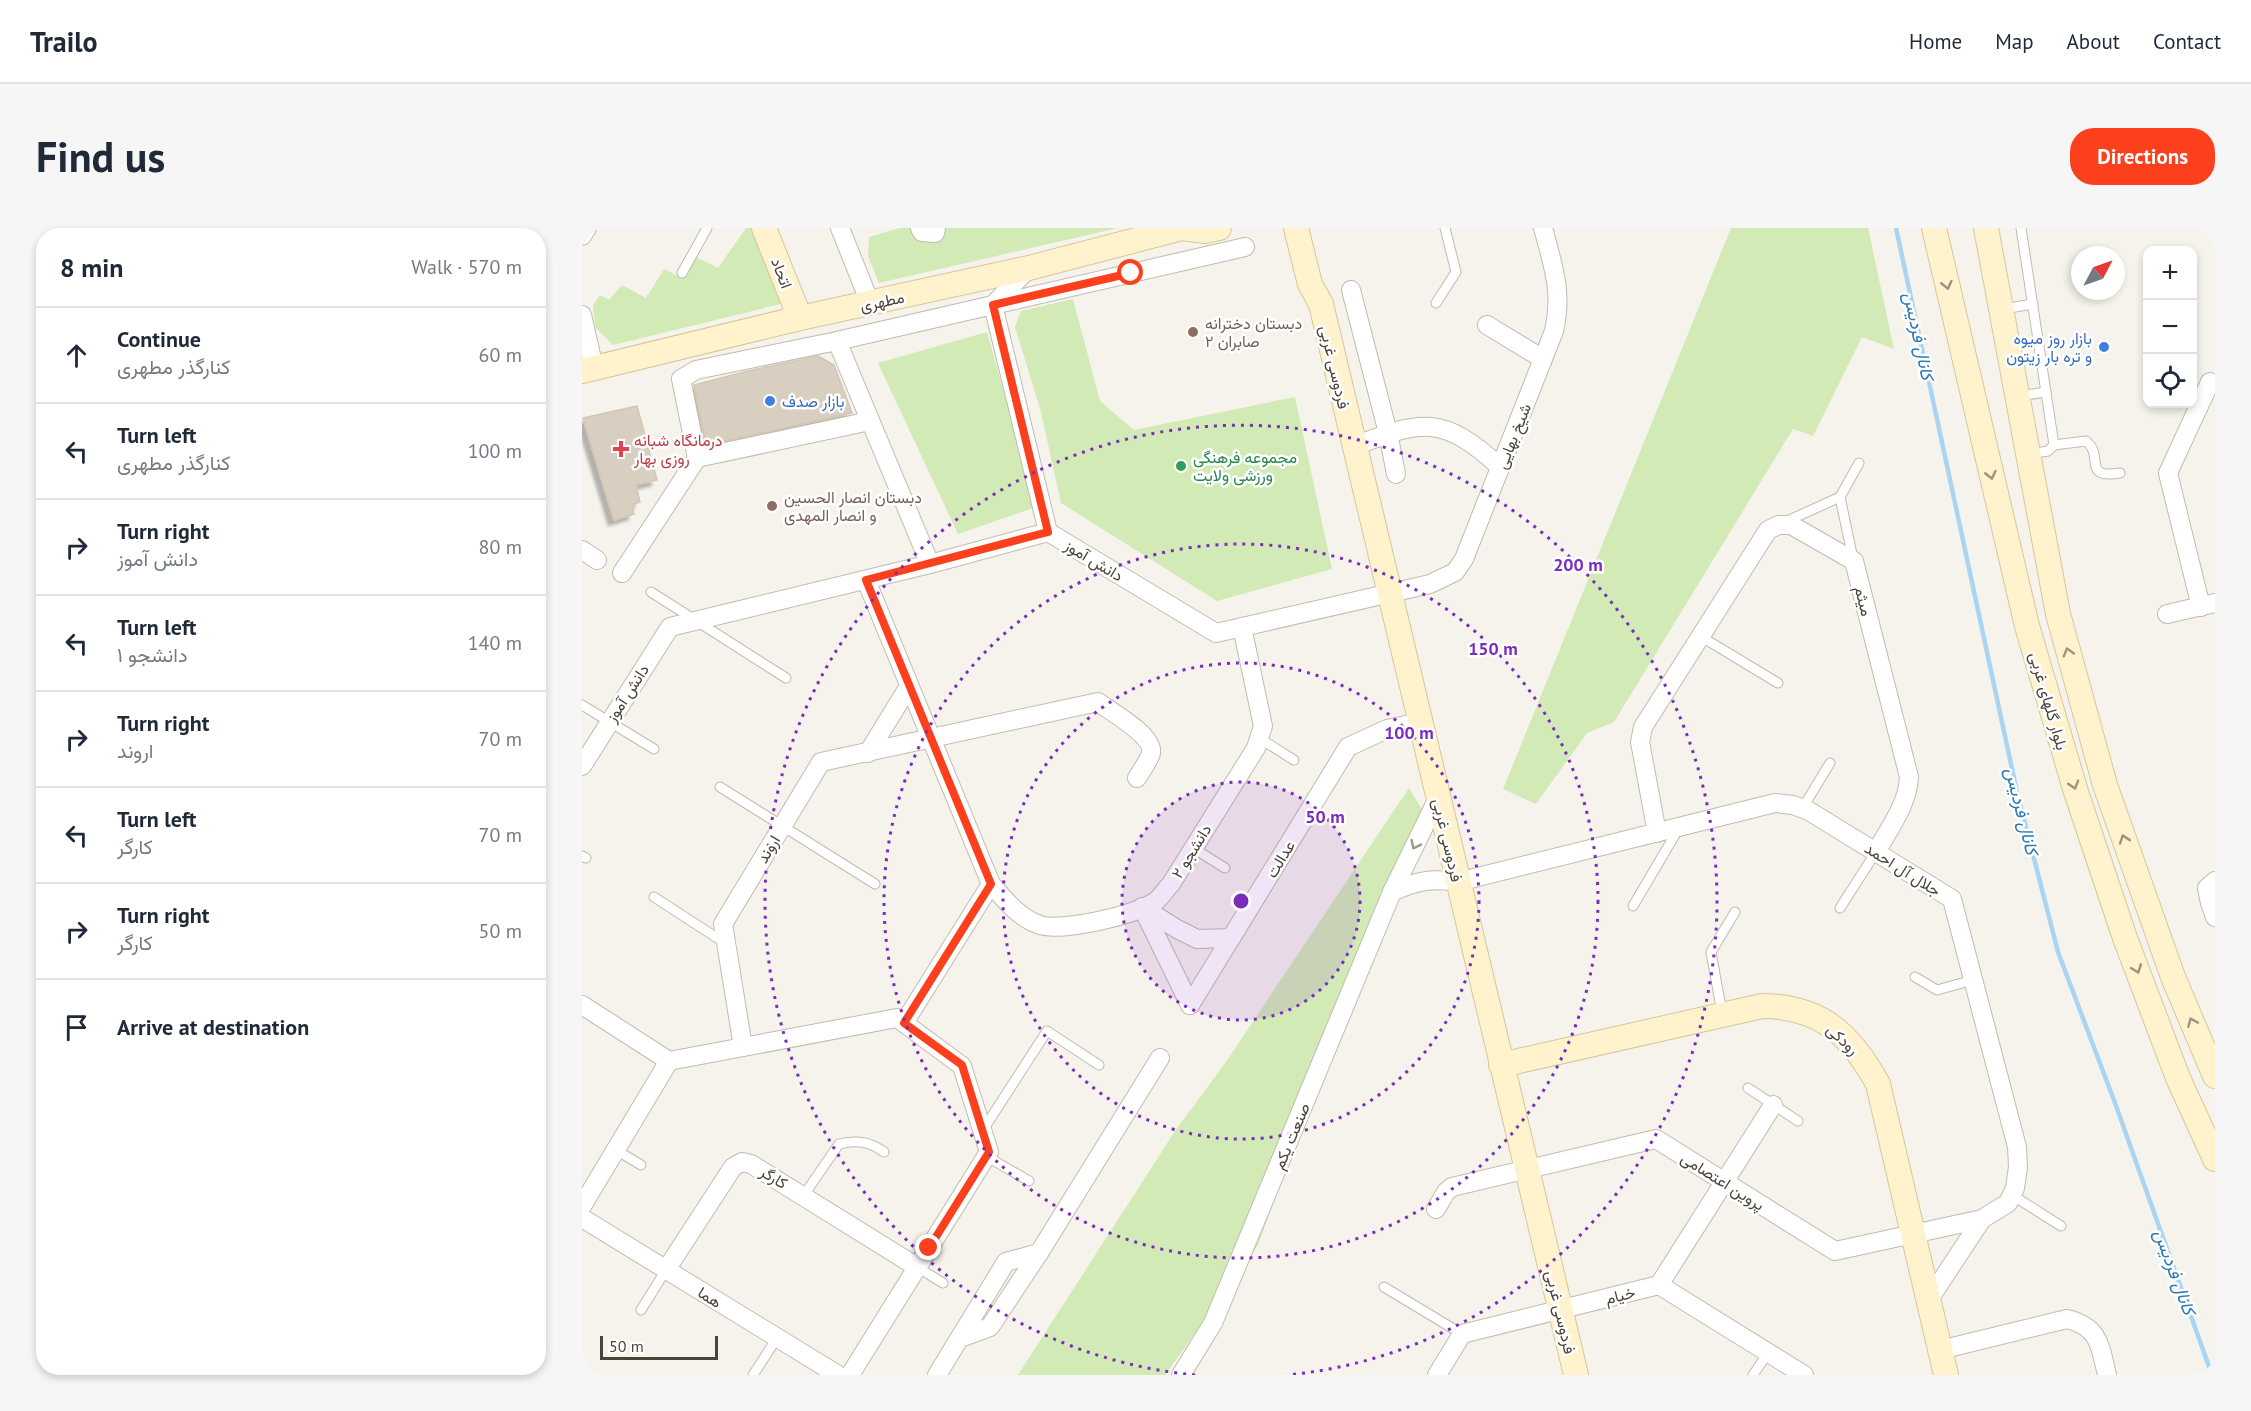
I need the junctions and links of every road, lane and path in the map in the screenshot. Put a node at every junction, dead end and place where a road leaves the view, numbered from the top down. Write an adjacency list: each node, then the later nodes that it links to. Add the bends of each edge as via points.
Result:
1 (587, 228): 16 (street)
2 (706, 228): 19 (lane)
3 (764, 228): 28 (main road, اتحاد)
4 (840, 228): 21 (street)
5 (920, 228): 6 (street, via 922,232 935,233)
6 (936, 228)
7 (1182, 228): 8 (main road, مطهری); 18 (main road, مطهری)
8 (1220, 228)
9 (1296, 228): 23 (main road, فردوسی غربی, via 1310,284)
10 (1311, 228): 23 (main road, فردوسی غربی, via 1324,280)
11 (1445, 228): 22 (lane, via 1456,272)
12 (1543, 228): 31 (street, شیخ بهایی, via 1557,283 1559,311)
13 (1934, 228): 114 (main road, بلوار گلهای غربی, one-way to 114, via 2027,626 2076,792 2178,1078)
14 (1986, 228): 26 (main road, بلوار گلهای غربی)
15 (2021, 228): 24 (lane)
16 (582, 236)
17 (1245, 247): 25 (street)
18 (1029, 268): 21 (main road, مطهری); 25 (street)
19 (682, 273)
20 (1351, 290): 37 (street)
21 (870, 303): 28 (main road, مطهری)
22 (1436, 303)
23 (1321, 304): 39 (main road, فردوسی غربی)
24 (2033, 304): 26 (lane); 33 (lane)
25 (993, 305): 30 (street); 48 (street)
26 (2001, 309): 34 (main road, بلوار گلهای غربی)
27 (582, 315): 32 (street)
28 (800, 318): 32 (main road, مطهری)
29 (1487, 325): 31 (street)
30 (837, 341): 36 (street); 41 (street, via 696,370 681,380)
31 (1543, 359): 43 (street, شیخ بهایی)
32 (588, 369)
33 (2046, 392): 34 (lane); 38 (lane)
34 (2017, 397): 40 (main road, بلوار گلهای غربی)
35 (2215, 404): 55 (street, via 2210,382 2168,473)
36 (870, 421): 41 (street); 50 (street)
37 (1388, 433): 39 (street); 43 (street, via 1418,426 1440,427 1476,445); 45 (street)
38 (2054, 445): 40 (lane, via 2048,451); 44 (lane, via 2086,441 2096,470 2106,475)
39 (1353, 447): 54 (main road, فردوسی غربی)
40 (2027, 454): 106 (main road, بلوار گلهای غربی, one-way to 40, via 2173,976 2105,785 2058,614)
41 (697, 458): 51 (street)
42 (1859, 463): 46 (lane)
43 (1500, 467): 54 (street, شیخ بهایی, via 1464,560 1455,572 1431,584)
44 (2120, 473)
45 (1396, 474)
46 (1840, 497): 47 (lane); 49 (lane)
47 (1779, 525): 49 (street, via 1791,525); 59 (street, via 1767,530)
48 (1048, 532): 50 (street, دانش آموز); 58 (street, دانش آموز, via 1215,633)
49 (1854, 561): 81 (street, میثم, via 1909,777 1904,801)
50 (930, 564): 52 (street, دانش آموز)
51 (622, 573)
52 (866, 580): 57 (street, دانش آموز); 62 (street, دانشجو ۲)
53 (651, 592): 57 (lane)
54 (1389, 594): 58 (street, دانش آموز); 65 (main road, فردوسی غربی)
55 (2208, 605): 56 (street)
56 (2167, 614)
57 (696, 621): 60 (lane); 64 (street, دانش آموز, via 670,627)
58 (1242, 627): 66 (street, دانشجو ۲, via 1263,726)
59 (1700, 636): 61 (lane); 79 (street, via 1643,727 1640,742)
60 (786, 678)
61 (1778, 683)
62 (909, 686): 67 (street, دانشجو ۲); 69 (street)
63 (582, 705): 64 (lane)
64 (609, 721): 68 (lane); 72 (street, دانش آموز)
65 (1420, 722): 75 (main road, فردوسی غربی); 94 (street, عدالت, via 1387,729 1348,747)
66 (1260, 738): 70 (lane); 80 (street, دانشجو ۲)
67 (931, 740): 69 (street, اروند); 73 (street, اروند, via 1098,702 1143,734 1149,743 1151,753); 86 (street, دانشجو ۲)
68 (654, 749)
69 (868, 753): 77 (street, اروند, via 821,762)
70 (1294, 760)
71 (1830, 763): 76 (lane)
72 (582, 766)
73 (1137, 778)
74 (720, 787): 77 (lane)
75 (1438, 798): 84 (main road, فردوسی غربی); 87 (street, صنعت یکم, one-way to 87)
76 (1802, 809): 78 (street, جلال آل احمد, via 1774,803); 81 (street, جلال آل احمد)
77 (782, 826): 85 (lane); 95 (street, اروند, via 723,924)
78 (1680, 827): 79 (street, جلال آل احمد); 89 (lane)
79 (1657, 833): 84 (street, جلال آل احمد)
80 (1193, 848): 82 (lane); 90 (street, دانشجو ۲, via 1171,884 1156,901)
81 (1876, 852): 91 (lane); 97 (street, جلال آل احمد, via 1952,899)
82 (1225, 868)
83 (2215, 881): 93 (street, via 2207,888)
84 (1458, 882): 87 (street, via 1414,882); 105 (main road, فردوسی غربی)
85 (875, 884)
86 (991, 884): 90 (street, دانشجو ۲, via 1015,911 1040,925 1065,928); 100 (street)
87 (1392, 892): 143 (street, صنعت یکم, via 1213,1323)
88 (654, 897): 95 (lane)
89 (1633, 906)
90 (1142, 907): 94 (street, via 1197,939); 94 (street, عدالت, via 1190,1005)
91 (1840, 908)
92 (1735, 912): 99 (lane, via 1711,952)
93 (2215, 916)
94 (1231, 938)
95 (726, 943): 101 (street, اروند)
96 (1915, 977): 97 (lane, via 1937,990)
97 (1973, 980): 120 (street, جلال آل احمد, via 2017,1147 2018,1167)
98 (582, 1005): 103 (street)
99 (1722, 1015): 105 (main road, رودکی); 126 (main road, رودکی, via 1782,1006 1826,1022 1848,1039 1878,1084)
100 (904, 1023): 101 (street, via 897,1018); 110 (street, via 962,1065)
101 (743, 1047): 103 (street)
102 (1160, 1058): 142 (street, via 1039,1253 1006,1262)
103 (669, 1061): 111 (street)
104 (1099, 1065): 110 (lane, via 1047,1030)
105 (1502, 1065): 116 (main road, فردوسی غربی)
106 (2215, 1076)
107 (1748, 1088): 108 (lane)
108 (1773, 1105): 109 (lane); 118 (street)
109 (1798, 1121)
110 (982, 1131): 113 (street, via 989,1152)
111 (615, 1150): 115 (lane); 121 (street)
112 (884, 1152): 119 (lane, via 864,1142 839,1144)
113 (986, 1156): 117 (lane); 127 (street)
114 (2215, 1158)
115 (641, 1166)
116 (1526, 1169): 118 (street, پروین اعتصامی, via 1656,1139); 122 (street, پروین اعتصامی, via 1452,1187); 134 (main road, فردوسی غربی)
117 (1029, 1180)
118 (1724, 1181): 126 (street, پروین اعتصامی, via 1835,1251); 130 (street)
119 (804, 1195): 127 (street, کارگر); 128 (street, کارگر, via 742,1162 733,1167)
120 (2012, 1195): 124 (street, via 2008,1203); 125 (lane)
121 (582, 1206)
122 (1436, 1209)
123 (582, 1218): 128 (street, هما)
124 (1982, 1219): 126 (street); 132 (street)
125 (2061, 1226)
126 (1913, 1233): 132 (main road, رودکی)
127 (918, 1267): 129 (lane); 141 (street)
128 (666, 1270): 133 (lane); 136 (street, هما)
129 (943, 1283)
130 (1659, 1286): 134 (street, خیام); 138 (street, خیام)
131 (1384, 1287): 135 (lane)
132 (1930, 1298): 137 (main road, رودکی)
133 (641, 1310)
134 (1560, 1310): 135 (street, خیام); 145 (main road, فردوسی غربی)
135 (1462, 1334): 144 (street)
136 (777, 1338): 139 (lane); 140 (street, هما)
137 (1940, 1350): 148 (main road, رودکی); 149 (street, via 2067,1319 2099,1339)
138 (1768, 1353): 146 (lane); 147 (street, خیام)
139 (753, 1375)
140 (838, 1375)
141 (850, 1375)
142 (938, 1375)
143 (1181, 1375)
144 (1437, 1375)
145 (1576, 1375)
146 (1753, 1375)
147 (1804, 1375)
148 (1946, 1375)
149 (2107, 1375)

